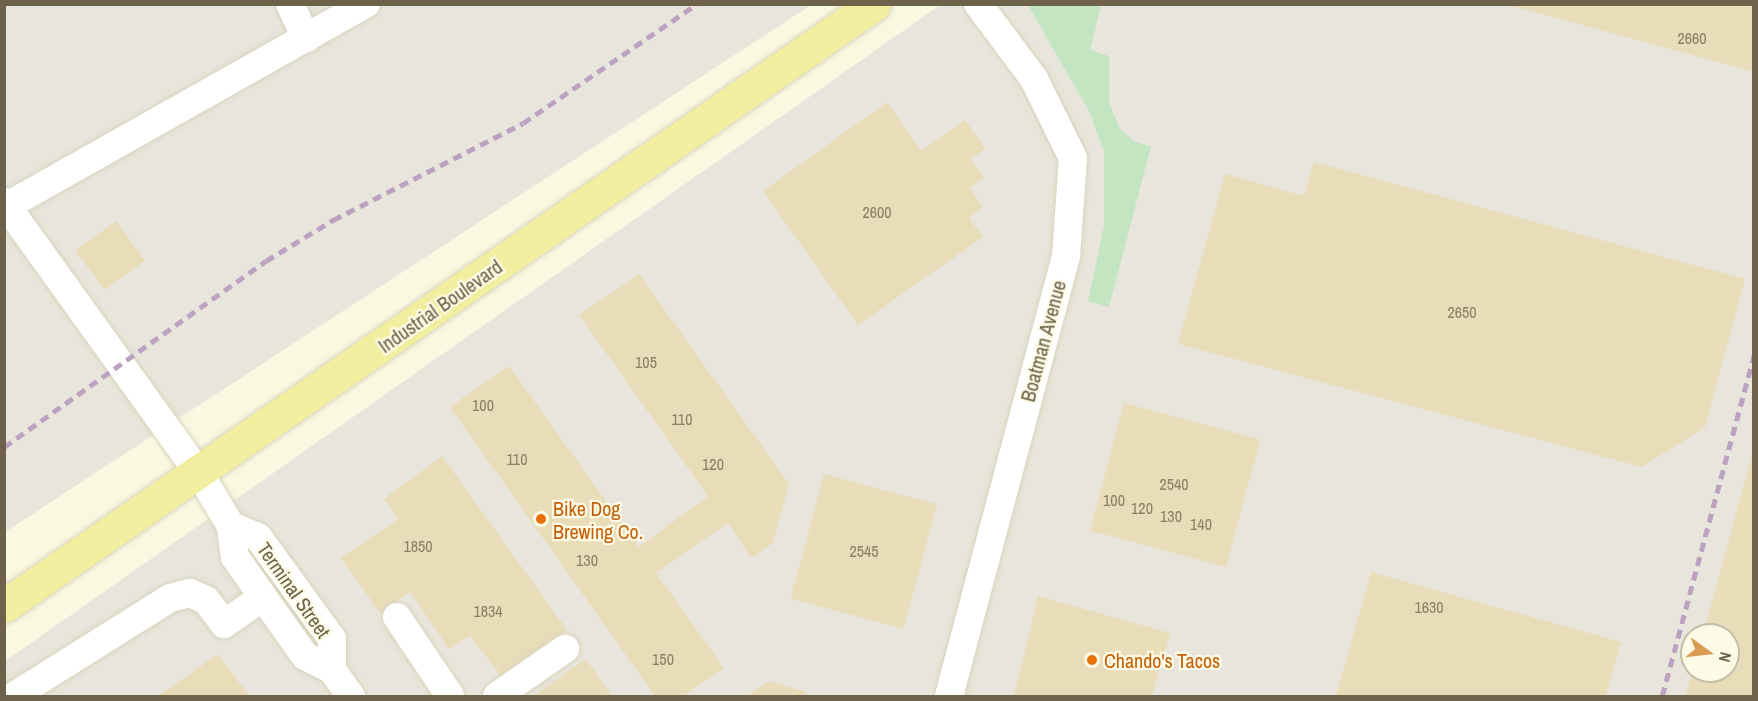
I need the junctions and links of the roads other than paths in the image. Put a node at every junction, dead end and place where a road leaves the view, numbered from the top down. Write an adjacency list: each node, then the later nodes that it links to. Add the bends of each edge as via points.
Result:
1 (290, 4): 5 (street)
2 (366, 4): 5 (street)
3 (874, 4): 7 (main road, Industrial Boulevard)
4 (978, 4): 18 (street, Boatman Avenue, via 1034,79 1073,158 1066,256)
5 (306, 39): 6 (street)
6 (6, 204): 7 (street, Terminal Street)
7 (199, 473): 8 (street, Terminal Street); 10 (main road, Industrial Boulevard)
8 (231, 526): 9 (street, Terminal Street, via 235,557); 13 (street, Terminal Street, via 258,537 332,639)
9 (263, 597): 13 (street, Terminal Street, via 305,656); 14 (street, via 224,624 206,600 190,593 170,598)
10 (4, 606)
11 (397, 617): 16 (street)
12 (565, 649): 17 (street)
13 (332, 670): 15 (street, Terminal Street)
14 (14, 696)
15 (351, 696)
16 (450, 696)
17 (497, 696)
18 (949, 696)

